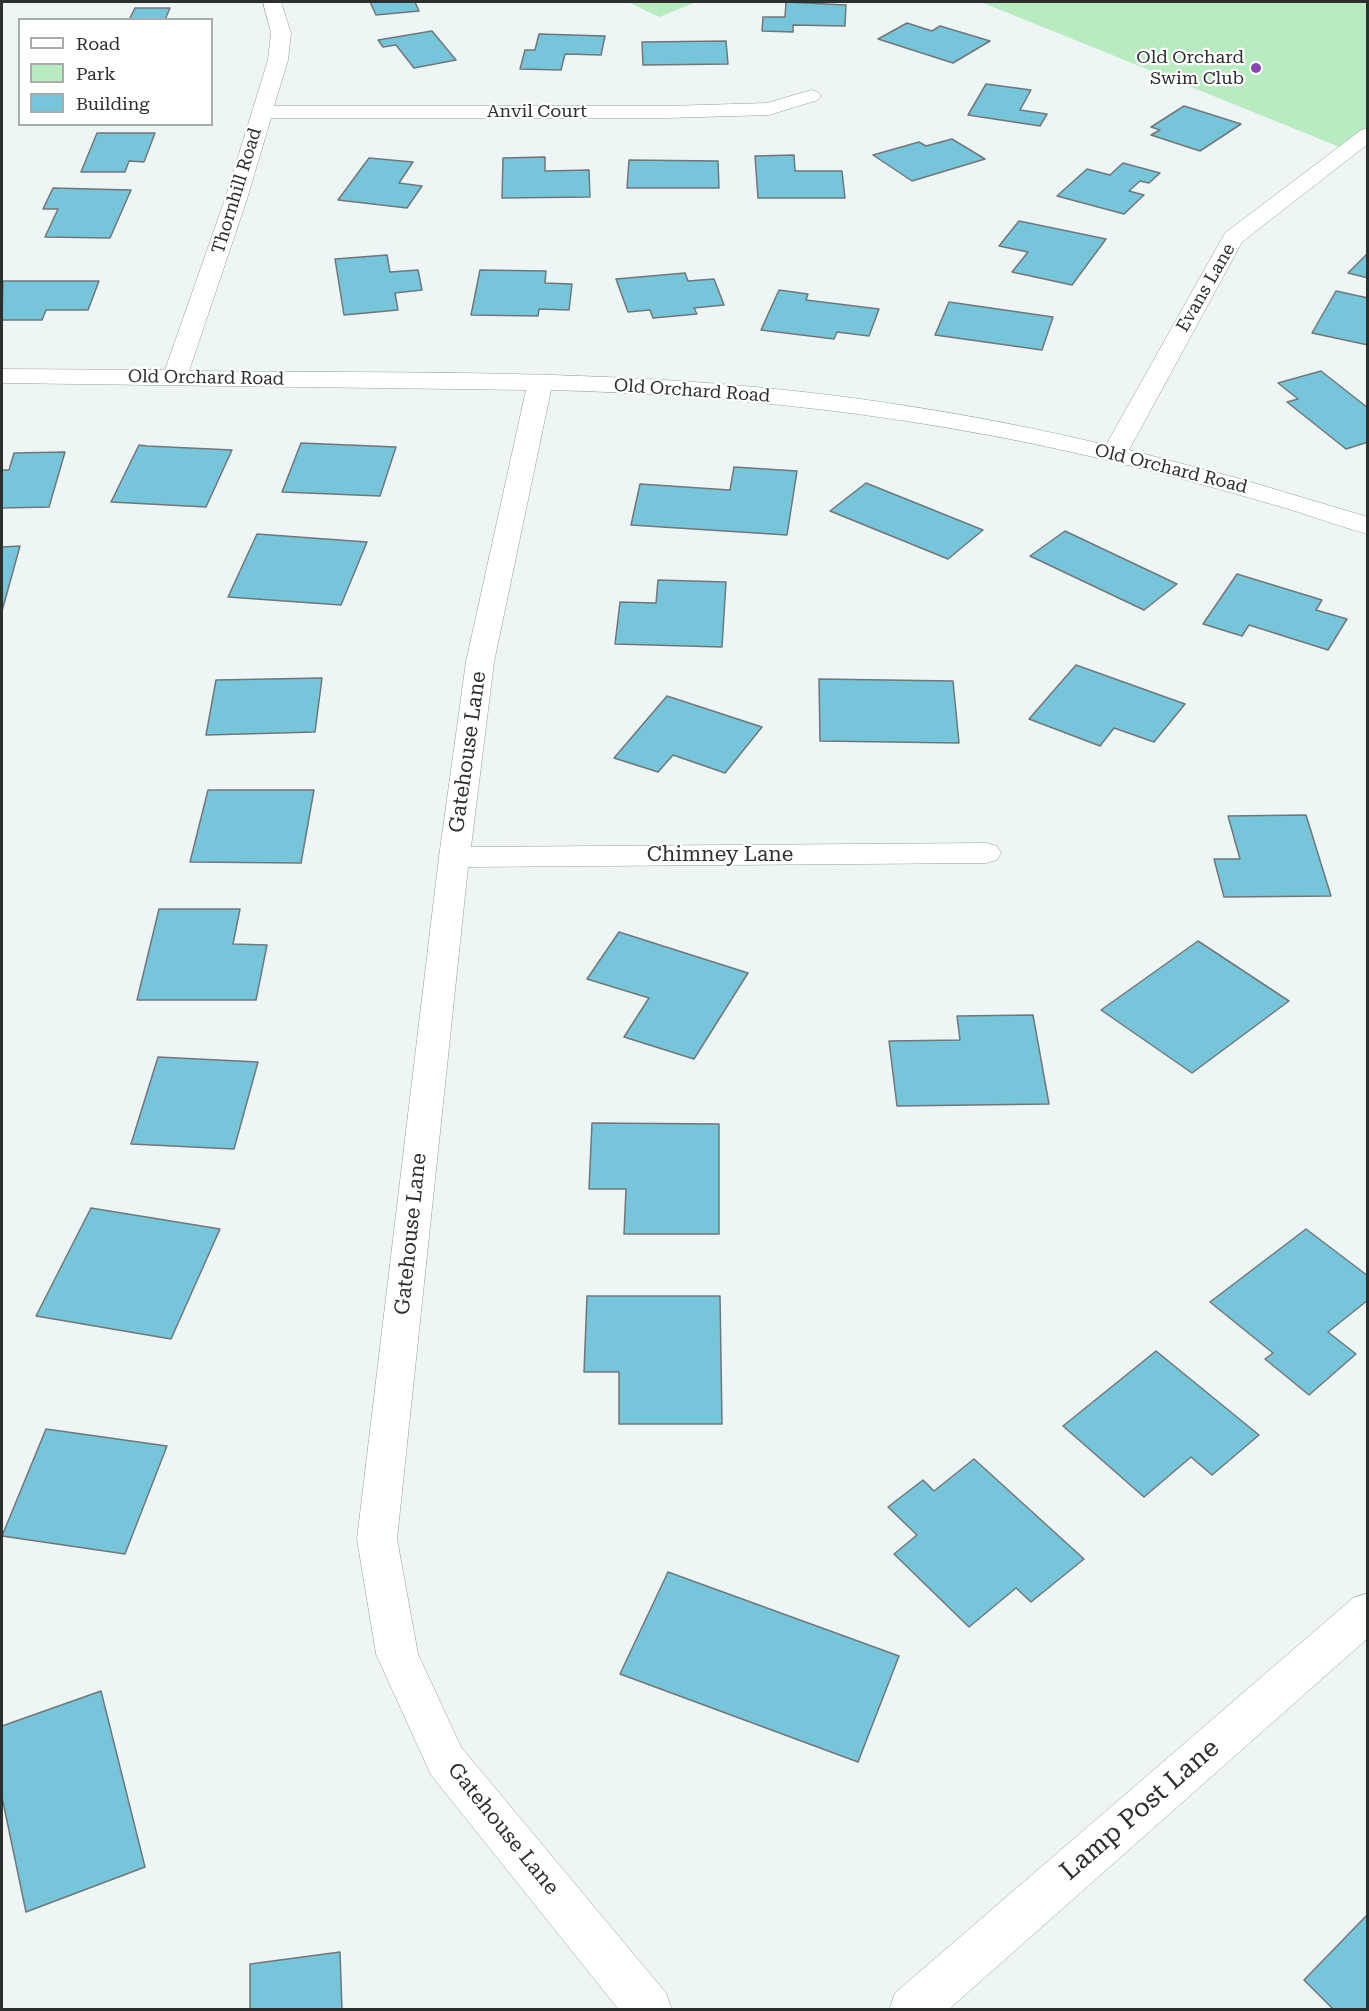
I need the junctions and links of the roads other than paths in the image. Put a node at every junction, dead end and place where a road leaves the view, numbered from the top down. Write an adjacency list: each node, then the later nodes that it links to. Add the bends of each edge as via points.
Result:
1 (272, 2): 3 (street, Thornhill Road, via 281,33 278,60)
2 (811, 96): 3 (street, Anvil Court, via 770,109 668,112)
3 (262, 112): 6 (street, Thornhill Road)
4 (1368, 134): 8 (street, Evans Lane, via 1233,238)
5 (2, 376): 6 (street, Old Orchard Road)
6 (175, 378): 7 (street, Old Orchard Road)
7 (540, 383): 8 (street, Old Orchard Road, via 626,385 818,401 968,423); 11 (street, Gatehouse Lane, via 480,662)
8 (1114, 454): 9 (street, Old Orchard Road, via 1226,482)
9 (1368, 526)
10 (986, 853): 11 (street, Chimney Lane)
11 (454, 857): 13 (street, Gatehouse Lane, via 378,1527 379,1551 397,1654 447,1761)
12 (1368, 1611): 14 (street, Lamp Post Lane)
13 (649, 2010)
14 (912, 2010)

